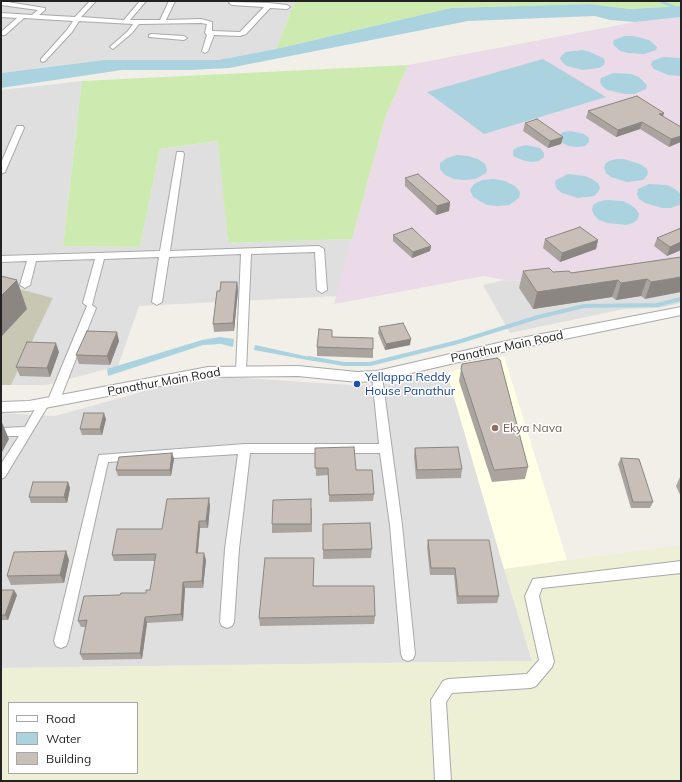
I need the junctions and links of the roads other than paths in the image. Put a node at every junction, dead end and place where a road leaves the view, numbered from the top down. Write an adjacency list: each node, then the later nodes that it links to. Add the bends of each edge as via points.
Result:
1 (93, 1): 11 (street)
2 (143, 1): 12 (street)
3 (172, 1): 13 (street)
4 (5, 2): 10 (street, via 43,9)
5 (232, 3): 6 (street)
6 (274, 4): 7 (street); 17 (street, via 244,33)
7 (287, 7)
8 (1, 15): 9 (street)
9 (23, 16): 10 (street); 16 (street)
10 (33, 17): 11 (street)
11 (77, 20): 12 (street); 23 (street)
12 (126, 21): 14 (street)
13 (162, 21): 15 (street); 17 (street, via 210,23 207,32)
14 (137, 22): 15 (street); 21 (street)
15 (146, 22): 18 (street)
16 (3, 34)
17 (211, 34): 22 (street)
18 (151, 36): 19 (street); 20 (street)
19 (184, 38)
20 (151, 46)
21 (113, 47)
22 (205, 51)
23 (43, 60)
24 (20, 128): 26 (street)
25 (180, 154): 29 (street)
26 (3, 162): 27 (street)
27 (1, 172)
28 (246, 252): 29 (street); 34 (street, via 320,249); 37 (street)
29 (164, 254): 30 (street); 35 (street)
30 (100, 256): 31 (street); 39 (street, via 89,305)
31 (32, 258): 32 (street); 33 (street)
32 (1, 259)
33 (25, 286)
34 (322, 290)
35 (157, 302)
36 (681, 311): 38 (street, Panathur Main Road, via 511,345)
37 (241, 371): 38 (street, Panathur Main Road, via 298,371 357,377); 39 (street, Panathur Main Road, via 208,372)
38 (378, 376): 43 (street)
39 (49, 402): 40 (street, Panathur Main Road); 41 (street)
40 (1, 407)
41 (28, 431): 42 (street); 45 (street)
42 (1, 432)
43 (385, 448): 44 (street); 49 (street, via 396,525)
44 (245, 449): 47 (street, via 232,549); 48 (street, via 103,458)
45 (1, 474)
46 (681, 567): 50 (street, via 538,584 532,596 547,662 531,681 448,686 438,700)
47 (227, 622)
48 (60, 641)
49 (408, 654)
50 (443, 781)

